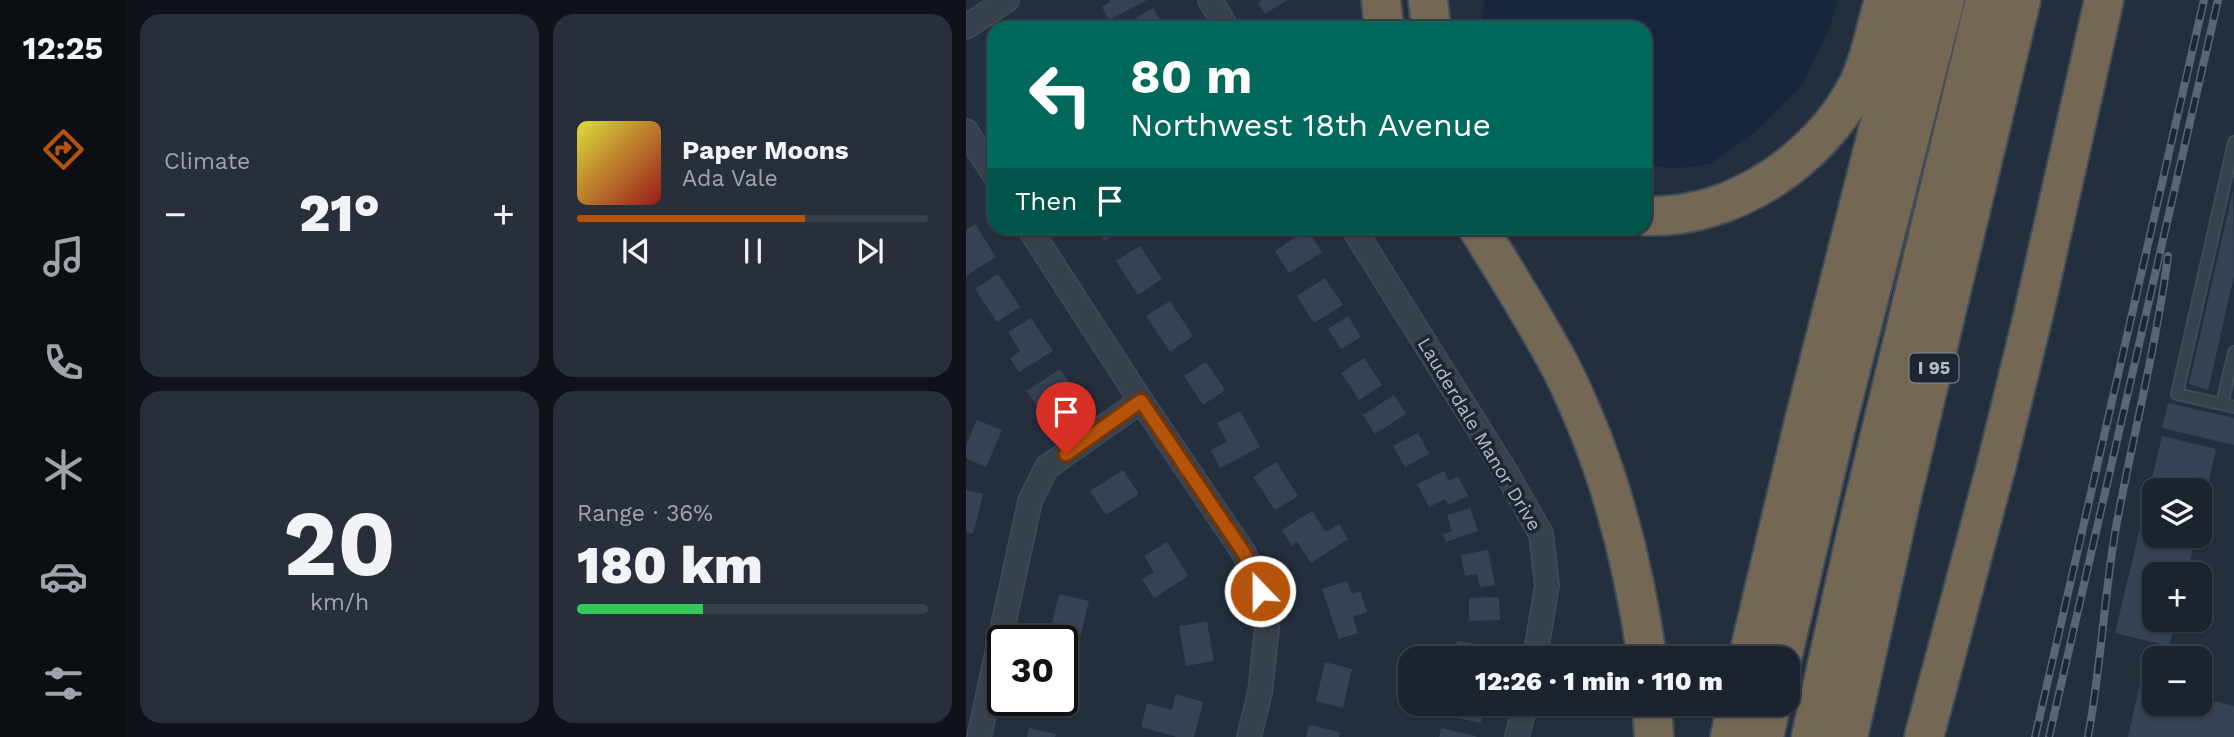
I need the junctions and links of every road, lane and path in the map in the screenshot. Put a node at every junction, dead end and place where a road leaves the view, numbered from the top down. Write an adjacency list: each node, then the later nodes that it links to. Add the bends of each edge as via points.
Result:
1 (1007, 0): 14 (street)
2 (1210, 0): 11 (street)
3 (1381, 0): 12 (highway)
4 (1428, 0): 13 (highway)
5 (1884, 0): 18 (highway, via 1858,84 1836,118 1804,153 1724,204)
6 (1911, 0): 28 (highway)
7 (1945, 0): 29 (highway)
8 (1985, 0): 40 (highway)
9 (2021, 0): 41 (highway, I 95)
10 (2104, 0): 42 (highway, via 2014,395)
11 (1223, 21)
12 (1383, 21)
13 (1430, 21)
14 (966, 27)
15 (966, 131): 17 (street)
16 (2234, 142): 24 (lane, via 2177,394)
17 (987, 163)
18 (1652, 216)
19 (1033, 235): 23 (street)
20 (1357, 235): 26 (street, Lauderdale Manor Drive, via 1541,534 1546,585)
21 (1482, 235): 27 (highway, via 1560,367 1586,427 1625,545)
22 (2234, 352): 24 (lane)
23 (1141, 401): 34 (street, via 1047,467 1030,501); 35 (street, via 1244,553 1260,591 1267,628)
24 (2222, 404): 25 (lane)
25 (2234, 407)
26 (1537, 646)
27 (1645, 646)
28 (1751, 646)
29 (1785, 646)
30 (1522, 716): 36 (street)
31 (1653, 716): 37 (highway)
32 (1734, 716): 38 (highway)
33 (1769, 716): 39 (highway)
34 (979, 737)
35 (1249, 737)
36 (1517, 737)
37 (1654, 737)
38 (1730, 737)
39 (1764, 737)
40 (1811, 737)
41 (1848, 737)
42 (1924, 737)

